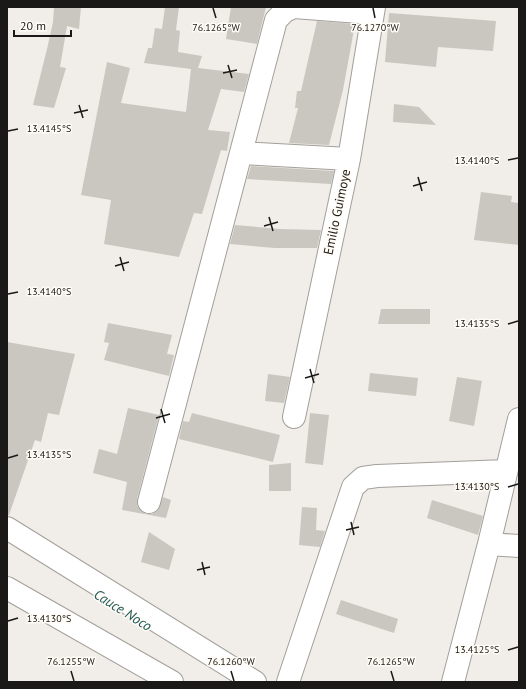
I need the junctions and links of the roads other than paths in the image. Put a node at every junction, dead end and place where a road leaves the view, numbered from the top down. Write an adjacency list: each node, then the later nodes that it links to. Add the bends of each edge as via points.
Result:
1 (373, 10): 2 (street, via 294,7 285,11 276,20); 3 (street, Emilio Guimoye)
2 (241, 153): 3 (street); 7 (street)
3 (348, 159): 4 (street, Emilio Guimoye)
4 (294, 417)
5 (519, 419): 6 (street)
6 (506, 470): 9 (street); 14 (street, via 377,476 363,478 353,487)
7 (149, 502)
8 (7, 528): 13 (street)
9 (489, 544): 10 (street); 15 (street)
10 (519, 546)
11 (7, 588): 12 (street)
12 (172, 682)
13 (255, 682)
14 (288, 682)
15 (454, 682)

